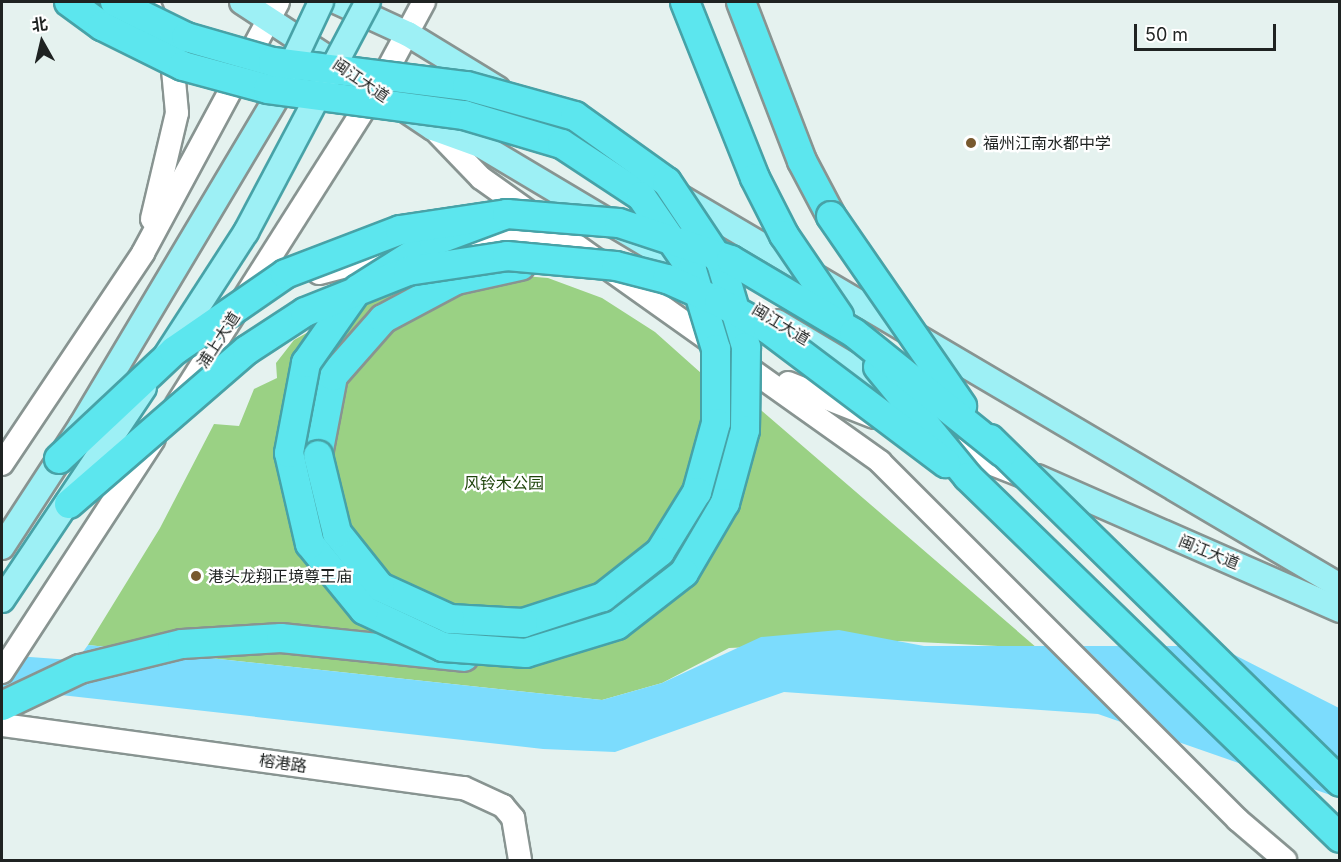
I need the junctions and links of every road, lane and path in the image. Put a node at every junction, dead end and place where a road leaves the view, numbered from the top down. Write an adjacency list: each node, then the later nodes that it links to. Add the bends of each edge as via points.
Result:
1 (69, 2): 18 (highway, bridge, via 102,26 183,66 268,89 464,116 562,144 641,196 692,270 716,349 716,423 697,492 660,552 603,597 523,623 450,619 380,587 337,533 318,455 333,376 383,319 456,280)
2 (115, 2): 31 (highway, bridge, via 186,38 273,62 467,86 575,116 667,182 721,263 746,347 745,430 725,503 684,573 617,625)
3 (147, 2): 16 (main road, via 172,59 177,113)
4 (242, 2): 11 (main road, 闽江大道)
5 (321, 2): 22 (main road, bridge, via 277,97)
6 (338, 2): 12 (main road, 闽江大道)
7 (368, 2): 26 (main road, bridge, via 246,232)
8 (424, 2): 12 (main road, 浦上大道)
9 (685, 2): 24 (highway, bridge, via 729,120 784,234 864,349)
10 (741, 2): 21 (highway, bridge, via 802,161 831,216 950,391)
11 (274, 10): 13 (main road, 闽江大道); 16 (main road)
12 (408, 34): 13 (main road, 浦上大道); 28 (main road, 闽江大道)
13 (376, 91): 14 (main road, 闽江大道); 19 (main road, 浦上大道)
14 (434, 128): 17 (main road, via 481,178); 25 (main road, 闽江大道, via 480,145)
15 (507, 214): 21 (highway, bridge, via 619,223 731,260 854,333); 22 (highway, bridge, via 400,230 285,274 174,351); 31 (highway, bridge, via 434,241 358,289 306,363 289,453 310,544 364,610 443,647)
16 (143, 253): 23 (main road)
17 (595, 254): 19 (main road, via 514,239 428,246 324,271); 20 (main road)
18 (563, 257): 24 (highway, bridge, via 667,279 719,302 768,329 910,442); 26 (highway, bridge, via 507,256 408,271 304,312 247,350)
19 (236, 312): 32 (main road, 浦上大道)
20 (759, 371): 25 (main road); 38 (main road, via 880,462)
21 (1003, 453): 35 (highway, bridge)
22 (59, 459): 27 (main road)
23 (2, 464)
24 (968, 477): 36 (highway, bridge)
25 (1064, 493): 30 (main road, 闽江大道)
26 (69, 504): 29 (main road, bridge)
27 (2, 546)
28 (1340, 586)
29 (2, 600)
30 (1340, 610)
31 (526, 653): 33 (highway, bridge, via 454,658 281,638 182,644 80,669)
32 (2, 672)
33 (2, 706)
34 (2, 724): 37 (main road, 榕港路, via 464,788 503,806 513,818)
35 (1340, 782)
36 (1340, 838)
37 (520, 861)
38 (1285, 861)

